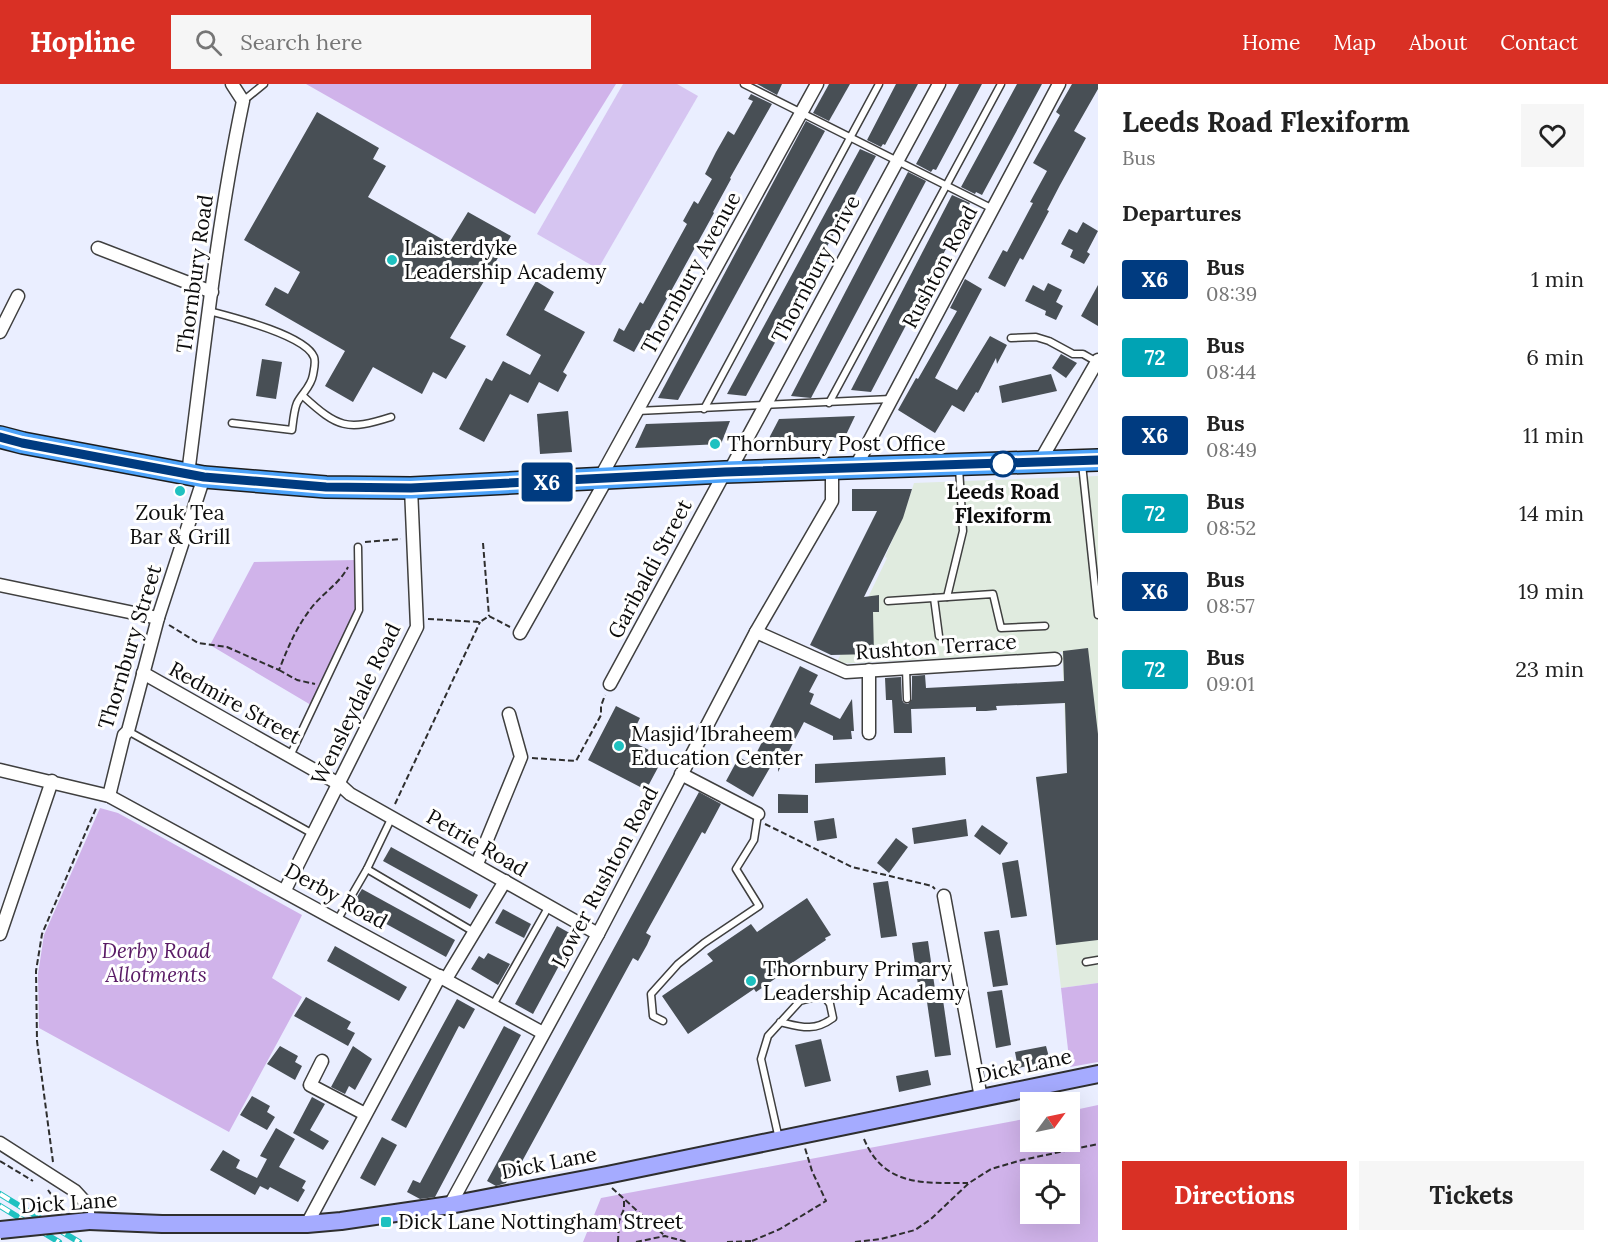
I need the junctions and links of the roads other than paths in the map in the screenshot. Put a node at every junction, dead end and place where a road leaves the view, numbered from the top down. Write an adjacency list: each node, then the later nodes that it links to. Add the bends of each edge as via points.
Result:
1 (232, 84): 9 (street)
2 (264, 84): 9 (lane)
3 (745, 84): 10 (lane)
4 (817, 84): 10 (street, Thornbury Avenue)
5 (879, 84): 11 (lane)
6 (939, 84): 12 (street, Thornbury Drive)
7 (1001, 84): 13 (lane)
8 (1059, 84): 14 (street, Rushton Road)
9 (243, 101): 16 (street, Thornbury Road)
10 (801, 112): 11 (lane); 27 (street, Thornbury Avenue)
11 (850, 137): 12 (lane); 26 (lane)
12 (896, 160): 13 (lane); 25 (street, Thornbury Drive)
13 (946, 185): 14 (lane); 24 (lane)
14 (993, 209): 23 (street, Rushton Road)
15 (98, 248): 16 (street)
16 (212, 292): 18 (street, Thornbury Road)
17 (18, 296): 19 (street)
18 (209, 311): 22 (lane, via 276,331 310,350 315,359 313,378); 37 (street, Thornbury Road)
19 (0, 332)
20 (1011, 338): 21 (lane, via 1036,337)
21 (1097, 361): 32 (street)
22 (303, 396): 28 (lane, via 348,426 364,426); 29 (lane, via 292,430)
23 (891, 399): 24 (lane); 34 (street, Rushton Road)
24 (829, 403): 25 (lane)
25 (765, 406): 26 (lane); 36 (street, Thornbury Drive)
26 (704, 409): 27 (lane)
27 (636, 411): 38 (street, Thornbury Avenue)
28 (391, 417)
29 (232, 423)
30 (0, 437): 37 (highway)
31 (1090, 460): 32 (highway); 45 (lane)
32 (1039, 463): 33 (highway)
33 (958, 464): 34 (highway); 42 (lane, via 963,531)
34 (855, 468): 35 (highway)
35 (831, 469): 36 (highway); 48 (street, Lower Rushton Road, via 832,501)
36 (727, 472): 38 (highway); 55 (street, Garibaldi Street)
37 (196, 476): 39 (highway, via 326,487); 46 (street, Thornbury Street)
38 (602, 480): 39 (highway); 49 (street, Thornbury Avenue)
39 (411, 488): 64 (street, Wensleydale Road, via 417,627)
40 (358, 548): 60 (lane, via 359,610)
41 (0, 585): 46 (street)
42 (947, 597): 43 (lane); 47 (lane, via 993,594 1001,628)
43 (934, 598): 44 (lane); 50 (lane)
44 (888, 601)
45 (1098, 615)
46 (158, 618): 54 (street, Thornbury Street)
47 (1045, 626)
48 (756, 632): 53 (street, Rushton Terrace, via 846,672); 62 (street, Lower Rushton Road)
49 (520, 633)
50 (939, 636)
51 (1054, 659): 52 (street, Rushton Terrace)
52 (906, 668): 53 (street, Rushton Terrace); 56 (lane)
53 (868, 670): 59 (street)
54 (143, 673): 58 (street, Thornbury Street); 60 (street, Redmire Street)
55 (610, 684)
56 (907, 699)
57 (509, 714): 69 (street, via 521,758)
58 (128, 731): 65 (street, Thornbury Street); 68 (lane)
59 (869, 733)
60 (290, 756): 64 (street, Redmire Street)
61 (0, 771): 63 (street, Derby Road)
62 (681, 774): 66 (street); 78 (street, Lower Rushton Road)
63 (52, 782): 65 (street, Derby Road); 77 (street)
64 (339, 784): 67 (street, Petrie Road); 68 (street, Wensleydale Road)
65 (105, 795): 72 (street, Derby Road)
66 (758, 814): 83 (lane, via 754,840 736,869 759,906 678,964 651,994 653,1016)
67 (391, 817): 69 (street, Petrie Road); 70 (lane)
68 (313, 834): 72 (street, Wensleydale Road)
69 (477, 864): 71 (street, Petrie Road)
70 (367, 869): 75 (lane); 76 (lane)
71 (505, 881): 74 (street, Petrie Road); 76 (street)
72 (285, 890): 75 (street, Derby Road)
73 (944, 896): 88 (street)
74 (549, 906): 78 (street, Petrie Road); 82 (lane)
75 (338, 919): 81 (street, Derby Road)
76 (474, 932): 81 (street)
77 (0, 934)
78 (598, 934): 85 (street, Lower Rushton Road)
79 (1098, 960): 80 (lane)
80 (1086, 962)
81 (443, 977): 82 (street, Derby Road); 89 (street)
82 (493, 1005): 85 (street, Derby Road)
83 (663, 1021)
84 (780, 1022): 84 (lane, via 800,1001 823,995 833,1018 822,1026); 90 (lane, via 768,1036 760,1059)
85 (543, 1032): 92 (street, Lower Rushton Road)
86 (322, 1061): 89 (street, via 310,1085)
87 (1098, 1074): 88 (street, Dick Lane)
88 (981, 1098): 90 (street, Dick Lane)
89 (365, 1114): 94 (street)
90 (779, 1140): 92 (street, Dick Lane)
91 (0, 1143): 93 (street, via 75,1191 87,1204)
92 (450, 1205): 94 (street, Dick Lane)
93 (89, 1221): 94 (street, Dick Lane); 95 (street, Dick Lane, bridge)
94 (307, 1224)
95 (0, 1230)

